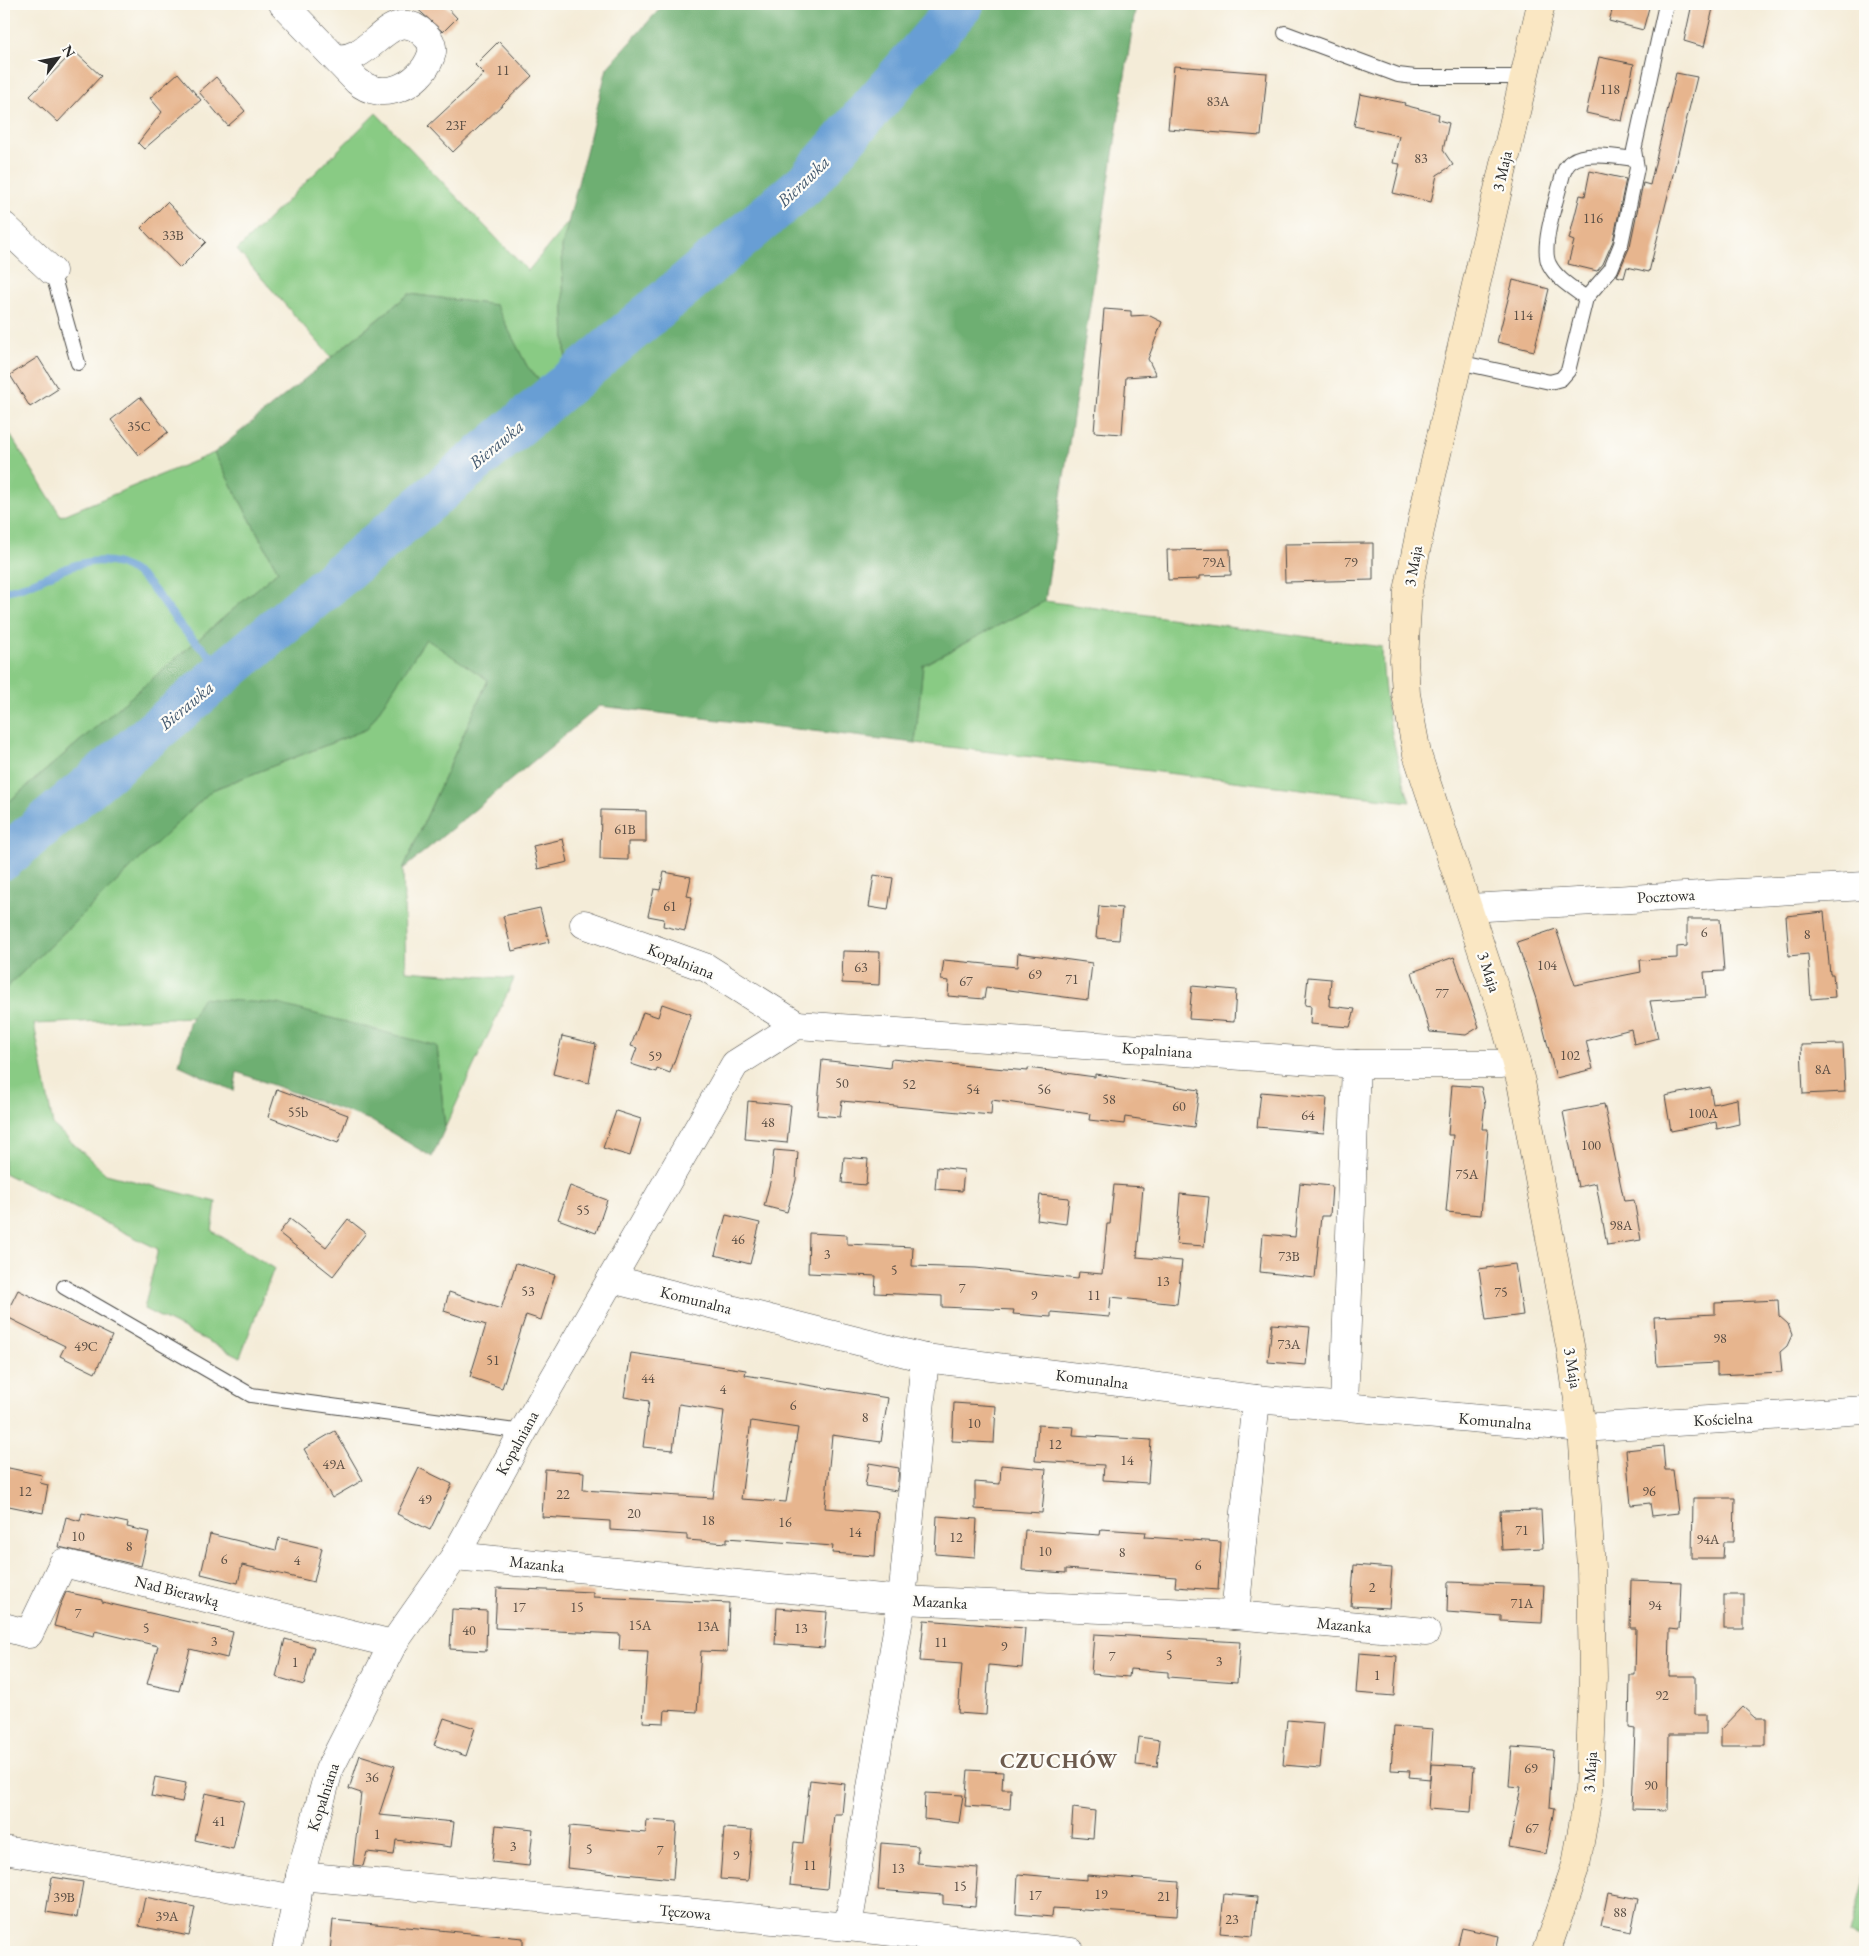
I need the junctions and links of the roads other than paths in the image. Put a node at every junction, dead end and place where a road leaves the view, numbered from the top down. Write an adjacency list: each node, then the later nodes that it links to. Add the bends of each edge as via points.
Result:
1 (283, 4): 5 (street)
2 (1541, 4): 6 (main road, 3 Maja)
3 (1666, 4): 7 (lane, via 1634,150)
4 (1285, 33): 6 (lane, via 1398,75)
5 (335, 58)
6 (1524, 77): 11 (main road, 3 Maja)
7 (1635, 159): 10 (lane, via 1637,168 1621,244 1611,269); 10 (lane, via 1576,158 1569,162 1563,174 1546,252 1549,265 1557,276)
8 (4, 226): 9 (street)
9 (52, 271): 12 (lane)
10 (1586, 298): 11 (lane, via 1568,371 1561,379 1550,382)
11 (1458, 362): 14 (main road, 3 Maja, via 1414,557 1408,591 1404,660 1406,694 1418,754)
12 (78, 363)
13 (1865, 886): 14 (street, Pocztowa)
14 (1468, 908): 17 (main road, 3 Maja)
15 (584, 924): 16 (street, Kopalniana, via 707,968)
16 (797, 1025): 18 (street, Kopalniana); 19 (street, Kopalniana, via 735,1064)
17 (1516, 1062): 18 (street, Kopalniana); 25 (main road, 3 Maja, via 1536,1154)
18 (1356, 1064): 23 (street)
19 (611, 1278): 21 (street, Komunalna); 26 (street, Kopalniana)
20 (64, 1287): 26 (lane, via 251,1395)
21 (925, 1358): 22 (street, Komunalna); 28 (street)
22 (1256, 1399): 23 (street, Komunalna); 29 (street)
23 (1344, 1406): 25 (street, Komunalna)
24 (1865, 1410): 25 (street, Kościelna)
25 (1582, 1428): 38 (main road, 3 Maja, via 1591,1568 1593,1677 1589,1783 1576,1865)
26 (523, 1432): 27 (street, Kopalniana)
27 (455, 1556): 28 (street, Mazanka); 32 (street, Kopalniana)
28 (902, 1600): 29 (street, Mazanka); 35 (street)
29 (1235, 1615): 31 (street, Mazanka)
30 (4, 1627): 32 (street, Nad Bierawką, via 29,1634 63,1563)
31 (1426, 1632)
32 (394, 1644): 34 (street, Kopalniana, via 329,1770)
33 (4, 1850): 34 (street)
34 (298, 1887): 35 (street, Tęczowa); 36 (street, Kopalniana)
35 (848, 1927): 37 (street, Tęczowa)
36 (286, 1952)
37 (1071, 1952)
38 (1546, 1952)

